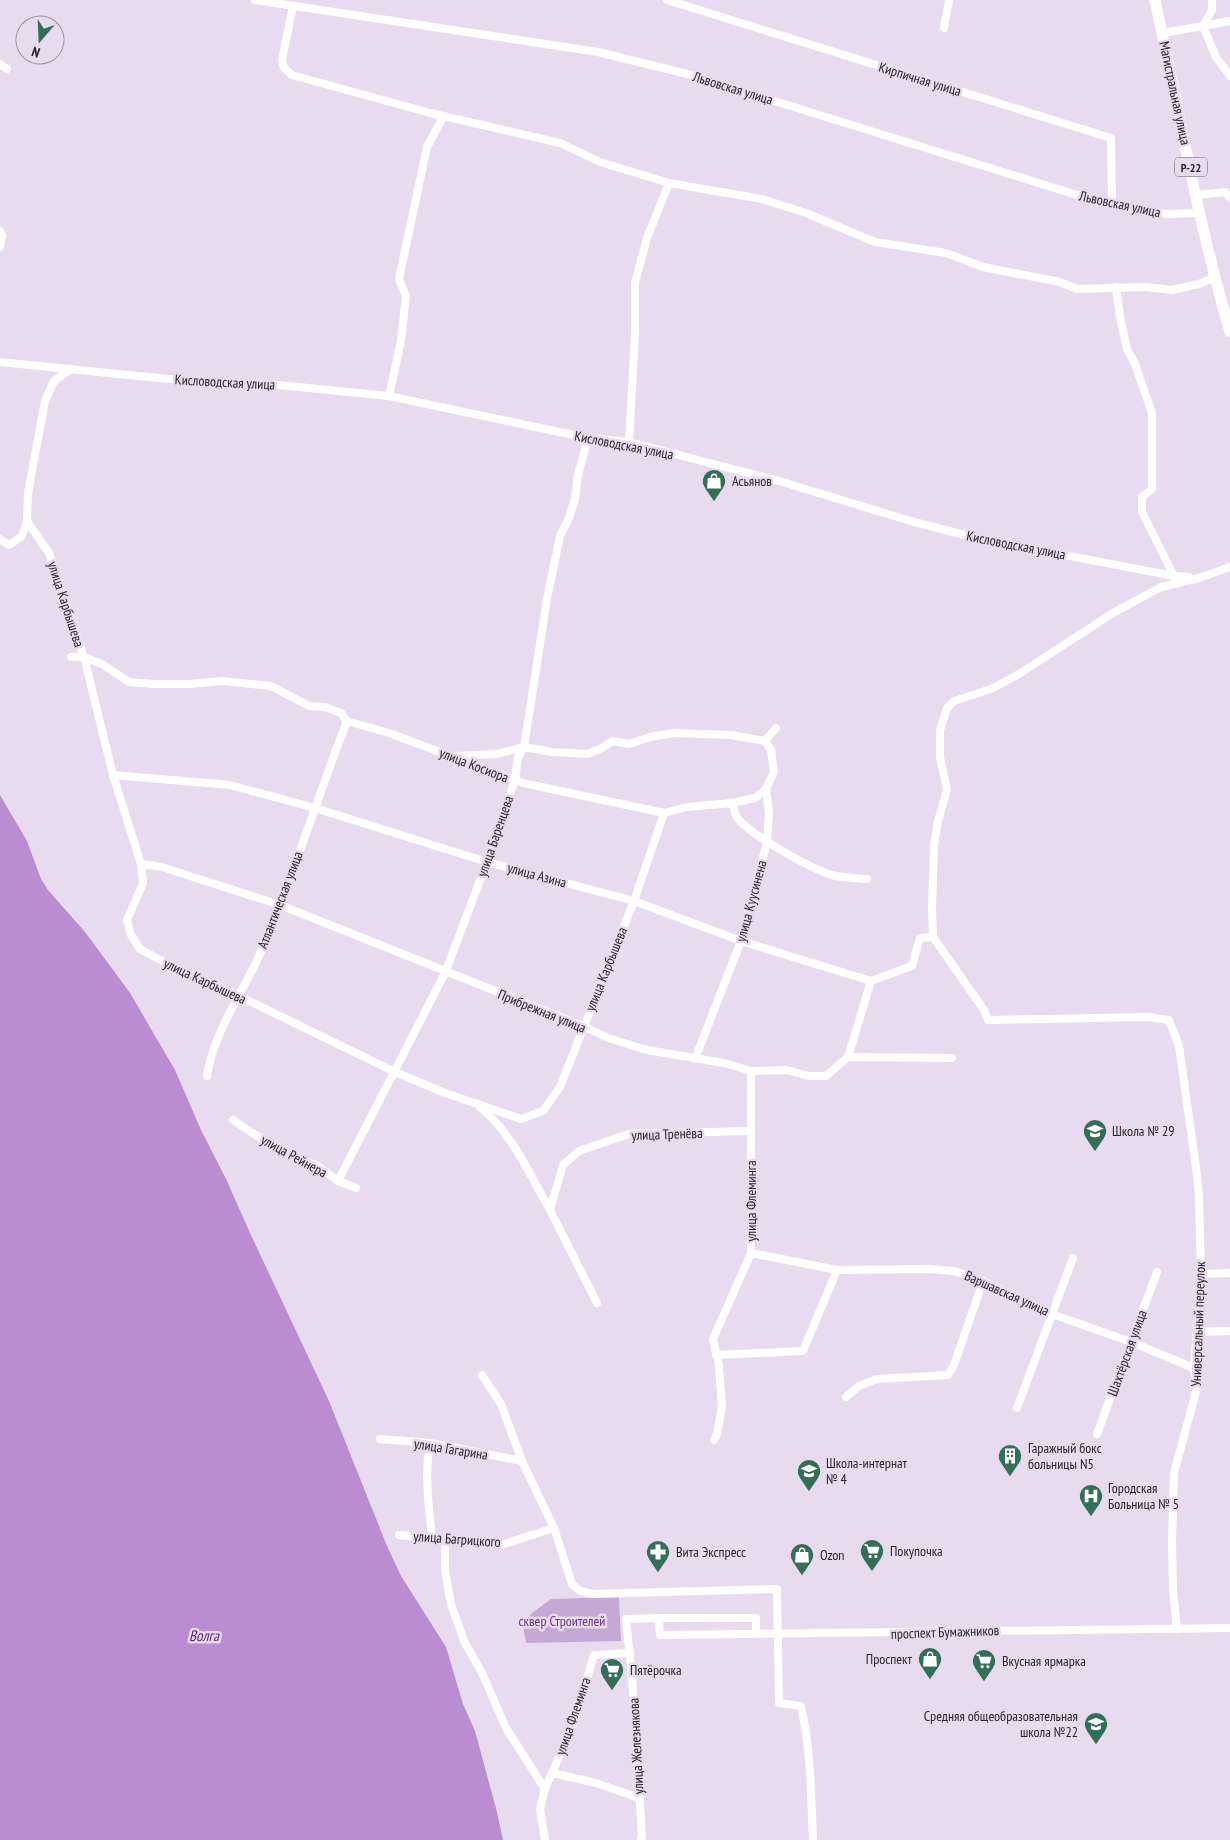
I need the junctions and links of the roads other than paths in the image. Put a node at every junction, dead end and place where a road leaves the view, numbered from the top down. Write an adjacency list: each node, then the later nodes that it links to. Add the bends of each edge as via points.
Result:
1 (256, 0): 6 (street, Львовская улица)
2 (667, 0): 16 (street, Кирпичная улица, via 1111,138)
3 (949, 0): 9 (street)
4 (1156, 0): 10 (highway, Магистральная улица / Р-22)
5 (1212, 0): 8 (street, via 1212,10)
6 (293, 6): 12 (street, via 282,60 284,68 292,74); 16 (street, Львовская улица, via 639,61)
7 (1230, 21): 8 (street)
8 (1203, 26): 10 (street); 11 (street, via 1216,57)
9 (944, 28)
10 (1162, 33): 15 (highway, Магистральная улица / Р-22)
11 (1230, 77)
12 (444, 117): 13 (street, via 560,143 600,162); 25 (street, via 427,147 399,279 406,296 401,341)
13 (669, 183): 21 (street, via 762,199 806,213 875,242 946,253 1077,289); 27 (street, via 647,238 635,283 636,334)
14 (1228, 193): 15 (street)
15 (1196, 195): 17 (highway, Магистральная улица / Р-22)
16 (1112, 203): 17 (street, Львовская улица, via 1149,212)
17 (1200, 213): 20 (highway, Магистральная улица / Р-22)
18 (0, 232): 19 (street)
19 (0, 247)
20 (1215, 277): 21 (street, via 1172,290); 22 (highway, Магистральная улица / Р-22)
21 (1116, 287): 31 (street, via 1127,349 1152,413 1152,488 1142,497 1142,512)
22 (1230, 332)
23 (0, 362): 24 (street, Кисловодская улица)
24 (70, 368): 25 (street, Кисловодская улица); 28 (street, via 54,381 46,401 28,493)
25 (389, 396): 26 (street, Кисловодская улица)
26 (588, 438): 27 (street, Кисловодская улица); 38 (street, улица Баренцева, via 575,499 558,545)
27 (628, 442): 31 (street, Кисловодская улица, via 962,534)
28 (27, 521): 29 (street, via 22,536 9,544); 34 (street, улица Карбышева, via 49,553)
29 (0, 539)
30 (1230, 567): 32 (street)
31 (1174, 576): 32 (street, Кисловодская улица)
32 (1199, 578): 52 (street, via 1161,587 1113,613 1019,674 991,689 954,701 947,708 940,730 940,756 947,790 934,845)
33 (71, 657): 34 (street, улица Косиора)
34 (84, 657): 35 (street, улица Косиора, via 102,664 129,682 190,684 222,681 271,686 310,706 325,706 341,713); 40 (street, улица Карбышева)
35 (347, 721): 39 (street, улица Косиора); 44 (street, Атлантическая улица)
36 (776, 728): 37 (street)
37 (765, 740): 38 (street, via 674,733 630,744 613,741 587,754); 42 (street, улица Куусинена, via 771,750 774,772)
38 (524, 746): 39 (street, via 497,754); 41 (street, улица Баренцева)
39 (448, 755): 41 (street, улица Косиора)
40 (113, 775): 44 (street, улица Азина, via 230,786); 48 (street, улица Карбышева)
41 (514, 780): 45 (street, улица Косиора); 47 (street, улица Баренцева)
42 (766, 789): 43 (street, улица Косиора, via 755,798); 46 (street, улица Куусинена, via 769,813)
43 (732, 803): 45 (street, улица Косиора); 46 (street, via 737,817)
44 (315, 808): 47 (street, улица Азина); 51 (street, Атлантическая улица)
45 (664, 813): 50 (street, улица Карбышева)
46 (767, 842): 49 (street, via 814,869 836,876); 53 (street, улица Куусинена)
47 (487, 862): 50 (street, улица Азина); 54 (street, улица Баренцева)
48 (141, 864): 51 (street, Прибрежная улица, via 162,867); 56 (street, улица Карбышева, via 143,883 126,920 140,949)
49 (866, 879)
50 (634, 901): 53 (street, улица Азина); 57 (street, улица Карбышева)
51 (280, 905): 54 (street, Прибрежная улица); 56 (street, Атлантическая улица)
52 (933, 936): 55 (street, via 920,938 912,966); 75 (street, Универсальный переулок, via 988,1020 1104,1016 1169,1020 1179,1046 1184,1076 1199,1197)
53 (741, 941): 55 (street, улица Азина); 60 (street, улица Куусинена)
54 (445, 972): 57 (street, Прибрежная улица); 62 (street, улица Баренцева)
55 (870, 981): 58 (street)
56 (239, 996): 62 (street, улица Карбышева); 63 (street, Атлантическая улица, via 210,1060)
57 (583, 1026): 60 (street, Прибрежная улица, via 647,1050); 64 (street, улица Карбышева, via 560,1087 543,1111 521,1119)
58 (848, 1057): 59 (street); 61 (street, Прибрежная улица, via 826,1076 809,1076 787,1070)
59 (952, 1058)
60 (695, 1059): 61 (street, Прибрежная улица)
61 (751, 1071): 66 (street, улица Флеминга)
62 (395, 1072): 64 (street, улица Карбышева); 67 (street, улица Баренцева)
63 (207, 1076)
64 (476, 1103): 69 (street, via 504,1132)
65 (233, 1120): 67 (street, улица Рейнера, via 283,1153 316,1165)
66 (751, 1131): 69 (street, улица Тренёва, via 628,1134 579,1151 563,1165); 70 (street, улица Флеминга)
67 (338, 1181): 68 (street, улица Рейнера)
68 (356, 1188)
69 (550, 1210): 77 (street)
70 (752, 1253): 72 (street, Варшавская улица); 82 (street, улица Флеминга, via 714,1339)
71 (1073, 1258): 78 (street)
72 (838, 1270): 76 (street, Варшавская улица, via 929,1269 954,1271); 82 (street, via 803,1351)
73 (1157, 1272): 81 (street, Шахтёрская улица)
74 (1230, 1273): 75 (street)
75 (1202, 1274): 80 (street, Универсальный переулок)
76 (983, 1281): 78 (street, Варшавская улица); 85 (street, via 948,1375 877,1379)
77 (597, 1303)
78 (1052, 1314): 81 (street, Варшавская улица); 86 (street)
79 (1230, 1331): 80 (street)
80 (1198, 1332): 83 (street, Универсальный переулок)
81 (1132, 1342): 83 (street, Варшавская улица); 87 (street, Шахтёрская улица)
82 (716, 1355): 89 (street, улица Флеминга, via 722,1407)
83 (1194, 1368): 98 (street, Универсальный переулок, via 1196,1388 1174,1473 1172,1542)
84 (482, 1375): 91 (street, via 501,1404)
85 (846, 1396)
86 (1017, 1408)
87 (1097, 1434)
88 (380, 1439): 90 (street, улица Гагарина)
89 (714, 1440)
90 (430, 1443): 91 (street, улица Гагарина); 94 (street, via 427,1485)
91 (522, 1461): 92 (street)
92 (554, 1528): 95 (street, улица Багрицкого, via 504,1544); 100 (street, via 572,1584 580,1591 593,1594 777,1589)
93 (399, 1535): 94 (street, улица Багрицкого)
94 (432, 1539): 95 (street, улица Багрицкого)
95 (445, 1540): 103 (street, via 445,1572 451,1604 464,1642 482,1673 506,1728)
96 (659, 1618): 99 (street, via 756,1618); 99 (street, проспект Бумажников, via 660,1635); 101 (street, улица Железнякова, via 626,1619)
97 (1230, 1628): 98 (street, проспект Бумажников)
98 (1177, 1629): 100 (street, проспект Бумажников)
99 (756, 1634): 100 (street, проспект Бумажников)
100 (778, 1634): 107 (street, via 779,1703 801,1706 807,1732)
101 (630, 1653): 102 (street, улица Флеминга, via 594,1655 572,1727); 104 (street, улица Железнякова)
102 (552, 1773): 103 (street, улица Флеминга); 104 (street, via 596,1783)
103 (545, 1789): 105 (street, улица Флеминга, via 540,1809)
104 (639, 1798): 106 (street, улица Железнякова)
105 (545, 1840)
106 (640, 1840)
107 (813, 1840)

